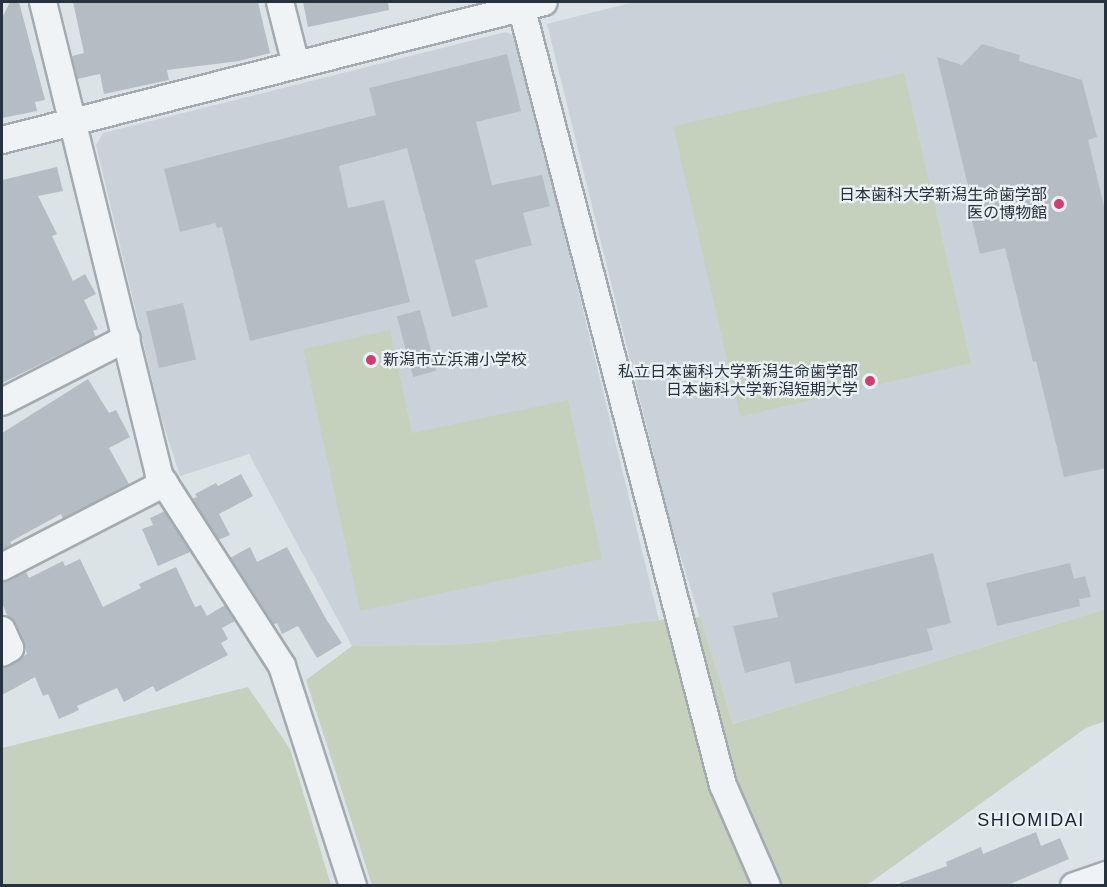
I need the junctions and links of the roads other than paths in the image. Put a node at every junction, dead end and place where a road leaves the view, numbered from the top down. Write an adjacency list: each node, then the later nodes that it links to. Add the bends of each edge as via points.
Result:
1 (43, 2): 5 (street)
2 (280, 2): 4 (street)
3 (528, 3): 4 (street); 15 (street, via 723,785)
4 (296, 65): 5 (street)
5 (71, 123): 6 (street); 7 (street)
6 (2, 140)
7 (128, 338): 8 (street); 9 (street, via 159,475)
8 (2, 402)
9 (165, 483): 10 (street); 14 (street, via 282,666)
10 (2, 567)
11 (2, 630): 12 (street, via 10,648)
12 (2, 653)
13 (1106, 875): 16 (street)
14 (353, 885)
15 (766, 885)
16 (1074, 885)

